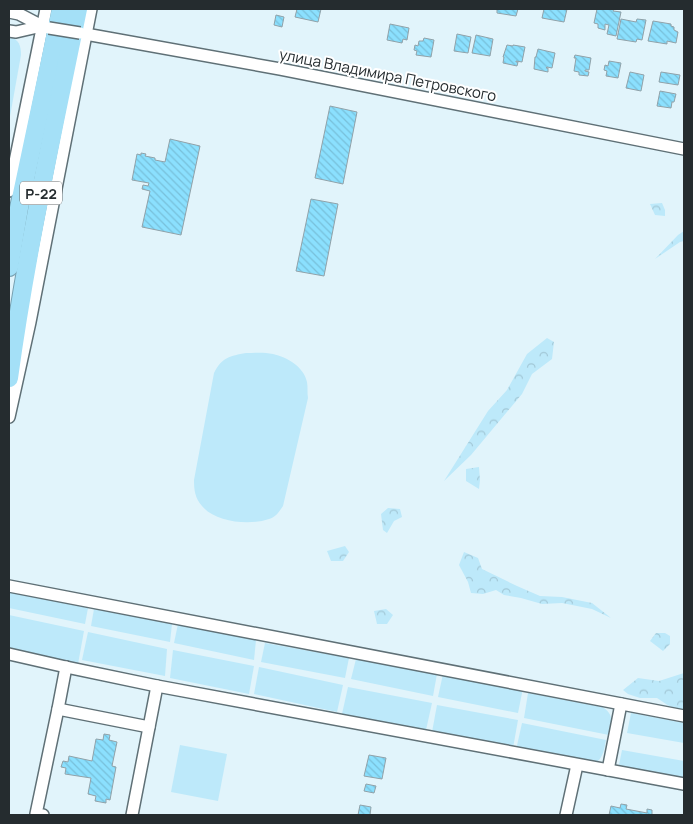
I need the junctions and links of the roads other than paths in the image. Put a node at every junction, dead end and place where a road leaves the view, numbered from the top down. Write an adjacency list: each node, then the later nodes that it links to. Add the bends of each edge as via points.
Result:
1 (46, 9): 6 (street)
2 (61, 9): 11 (highway, Р-22)
3 (78, 9): 12 (highway, Р-22, via 26,266)
4 (91, 9): 8 (street, Р-22)
5 (9, 12): 6 (street)
6 (45, 27): 7 (street); 8 (street, улица Владимира Петровского, bridge); 10 (street)
7 (9, 31)
8 (83, 33): 9 (street, улица Владимира Петровского); 13 (street, Р-22, via 30,322)
9 (684, 149)
10 (9, 191)
11 (9, 267)
12 (9, 378)
13 (9, 417)
14 (9, 586): 18 (street)
15 (9, 654): 16 (street)
16 (66, 667): 17 (street); 19 (street)
17 (158, 686): 21 (street); 22 (street)
18 (621, 704): 20 (street); 23 (street)
19 (58, 709): 21 (street); 25 (street, via 36,814)
20 (684, 716)
21 (149, 727): 26 (street)
22 (577, 764): 23 (street); 27 (street)
23 (608, 770): 24 (street)
24 (684, 784)
25 (43, 815)
26 (132, 815)
27 (566, 815)

